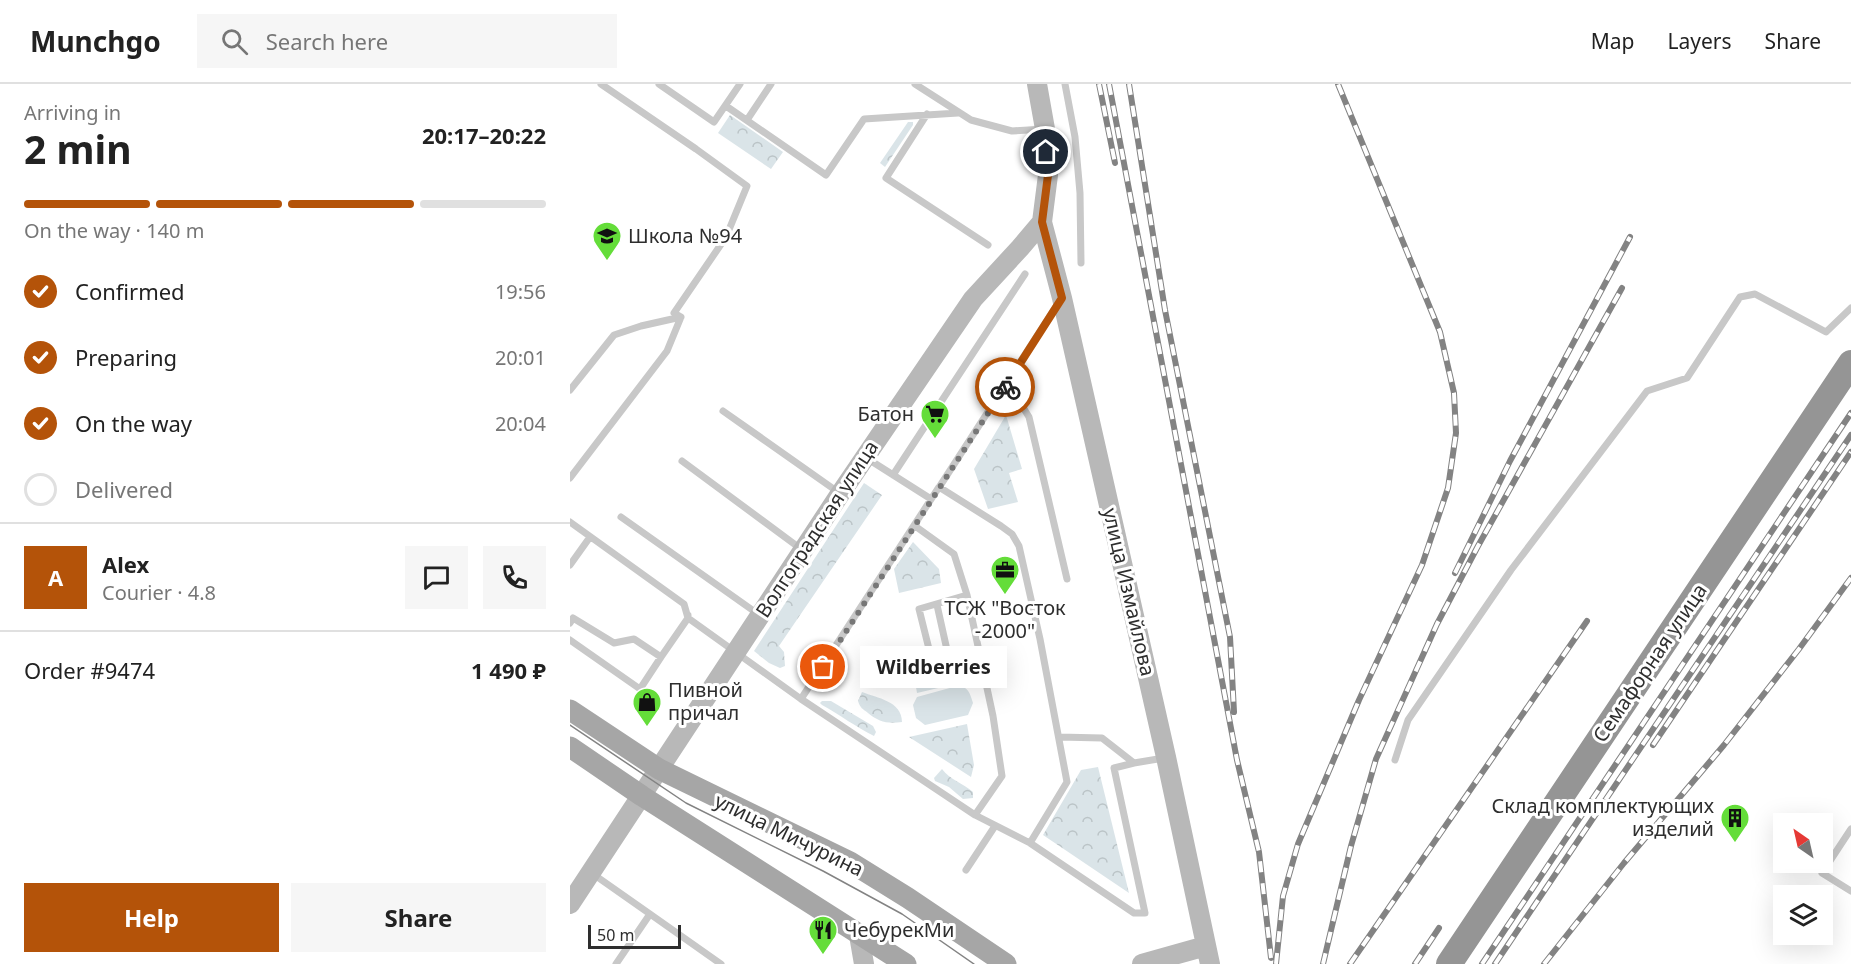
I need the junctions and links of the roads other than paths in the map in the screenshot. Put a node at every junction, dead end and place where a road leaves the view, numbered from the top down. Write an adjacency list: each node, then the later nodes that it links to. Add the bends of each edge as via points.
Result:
1 (601, 84): 19 (lane, via 747,186 726,237 674,313)
2 (659, 84): 8 (lane, via 714,122)
3 (741, 84): 8 (lane)
4 (771, 84): 11 (lane)
5 (915, 84): 9 (lane)
6 (1037, 84): 12 (main road)
7 (1065, 84): 15 (lane, via 1075,137)
8 (726, 106): 11 (lane)
9 (958, 113): 10 (lane); 12 (lane, via 1011,131)
10 (927, 114): 11 (lane, via 864,119 826,175); 14 (lane, via 886,178)
11 (747, 120)
12 (1045, 129): 13 (main road, via 1048,175)
13 (1042, 222): 17 (main road, улица Измайлова); 24 (main road, Волгоградская улица, via 973,299)
14 (988, 245)
15 (1081, 263)
16 (1025, 274): 26 (lane)
17 (1062, 298): 21 (lane); 50 (main road, улица Измайлова)
18 (1851, 308): 51 (lane, via 1826,332 1755,294 1740,297 1687,378 1647,391 1518,561 1408,720)
19 (681, 317): 22 (lane, via 614,335); 27 (lane, via 667,351)
20 (1851, 363): 72 (highway, Семафорная улица)
21 (1008, 383): 28 (lane); 37 (lane, via 1029,417)
22 (570, 390)
23 (723, 411): 29 (lane)
24 (865, 457): 26 (lane); 29 (main road, Волгоградская улица)
25 (682, 461): 35 (lane)
26 (893, 475): 30 (lane)
27 (570, 478)
28 (939, 487): 30 (lane); 48 (lane, via 1001,526 1019,546)
29 (840, 494): 35 (main road, Волгоградская улица)
30 (931, 499): 33 (lane)
31 (621, 517): 40 (lane)
32 (570, 522): 34 (lane)
33 (915, 526): 38 (lane, via 954,554); 46 (lane)
34 (590, 537): 36 (lane); 41 (lane, via 684,604)
35 (803, 550): 40 (main road, Волгоградская улица)
36 (570, 566)
37 (1067, 579)
38 (967, 595): 39 (lane); 55 (lane, via 1002,776)
39 (937, 605): 39 (lane, via 919,609 930,653 947,650)
40 (761, 615): 44 (main road, Волгоградская улица)
41 (688, 618): 44 (lane); 45 (lane)
42 (570, 623): 45 (lane, via 573,618 614,643 634,639)
43 (570, 640): 45 (lane, via 640,689)
44 (737, 653): 46 (lane); 53 (main road, Волгоградская улица)
45 (661, 657)
46 (801, 699): 55 (lane)
47 (570, 710): 53 (main road, улица Мичурина)
48 (1059, 737): 52 (lane, via 1101,738); 58 (lane, via 1067,782)
49 (570, 747): 54 (main road, улица Мичурина)
50 (1166, 757): 52 (lane); 65 (main road, улица Измайлова)
51 (1395, 760)
52 (1134, 763): 58 (lane, via 1114,768 1145,913 1134,913)
53 (659, 769): 54 (main road, Волгоградская улица); 70 (main road, улица Мичурина, via 850,862)
54 (642, 796): 60 (main road, Волгоградская улица); 64 (main road, улица Мичурина)
55 (975, 815): 56 (lane)
56 (995, 826): 58 (lane); 59 (lane)
57 (1851, 829): 61 (lane, via 1822,873)
58 (1030, 843)
59 (966, 870)
60 (591, 873): 62 (main road, Волгоградская улица); 63 (lane)
61 (1851, 891)
62 (570, 903)
63 (650, 914): 66 (lane); 67 (lane)
64 (859, 935): 68 (main road); 69 (main road, улица Мичурина)
65 (1208, 955): 71 (main road)
66 (616, 964)
67 (721, 964)
68 (864, 964)
69 (906, 964)
70 (1006, 964)
71 (1142, 964)
72 (1449, 964)

